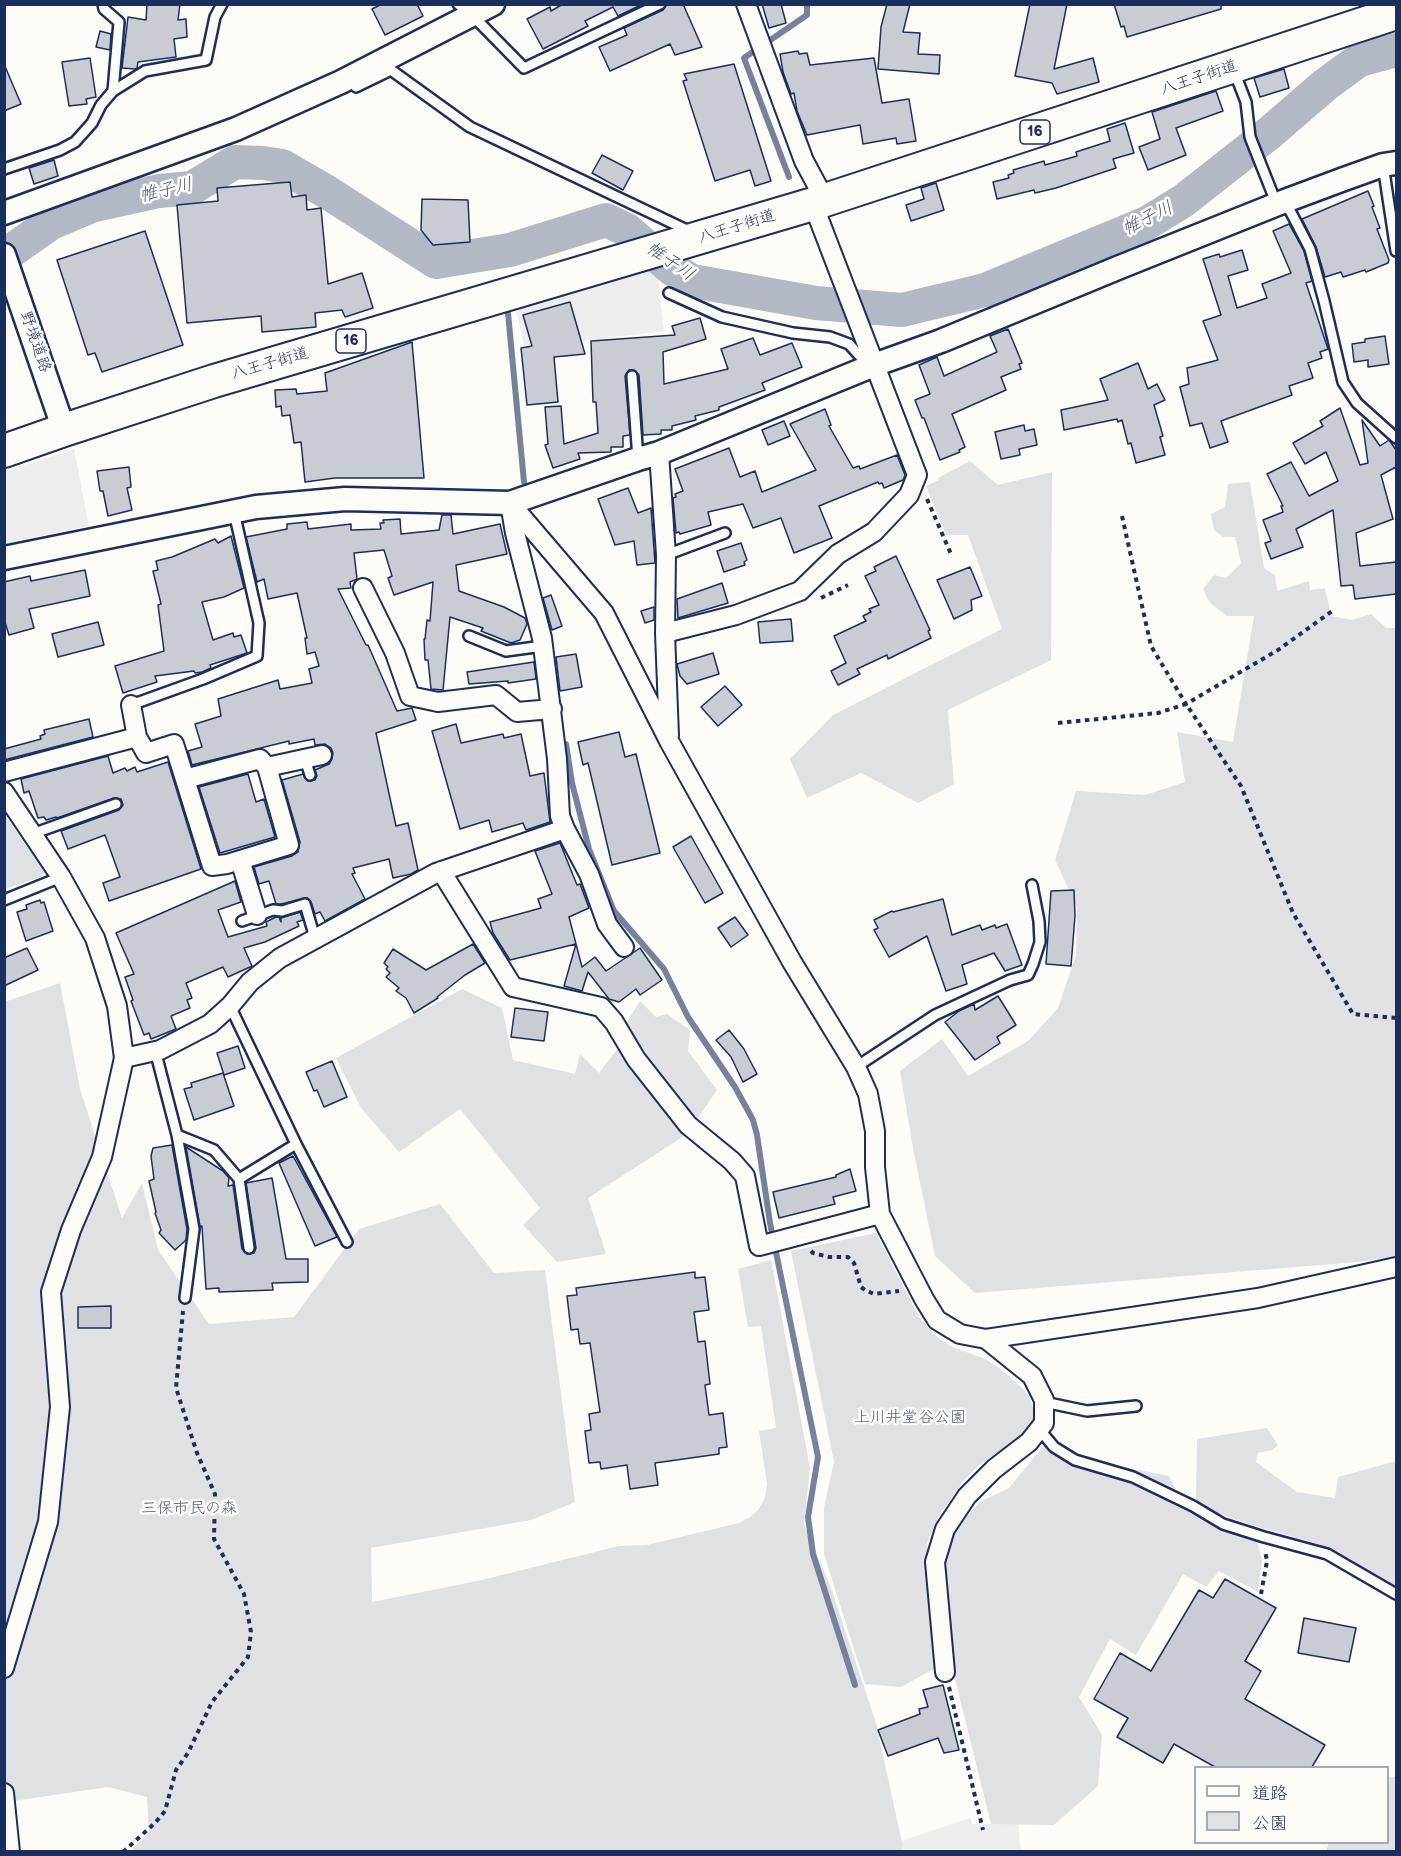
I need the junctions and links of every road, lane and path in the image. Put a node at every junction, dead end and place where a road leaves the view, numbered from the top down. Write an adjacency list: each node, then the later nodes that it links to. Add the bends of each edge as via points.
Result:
1 (103, 4): 10 (lane, via 119,22)
2 (222, 4): 10 (lane, via 215,17 206,60 145,71)
3 (493, 4): 6 (street)
4 (660, 4): 6 (lane, via 524,68)
5 (746, 4): 13 (street)
6 (465, 10): 9 (street)
7 (1396, 13): 8 (highway, 八王子街道 / 16)
8 (1232, 68): 13 (highway, 八王子街道 / 16); 14 (lane, via 1246,102 1250,137)
9 (342, 82): 15 (street, via 236,129); 16 (lane, via 349,90 391,70 470,127)
10 (112, 91): 12 (lane, via 75,142)
11 (1390, 164): 14 (street); 17 (lane)
12 (4, 169)
13 (819, 202): 16 (highway, 八王子街道 / 16); 20 (street)
14 (1281, 203): 20 (street); 23 (lane, via 1310,249 1343,382 1357,403)
15 (4, 213)
16 (702, 237): 22 (highway, 八王子街道 / 16, via 214,381)
17 (1396, 251)
18 (4, 255): 22 (street, 野境道路)
19 (669, 293): 20 (lane, via 722,317 830,337 849,344)
20 (872, 366): 25 (street); 38 (street, via 917,475 909,495 873,532 838,554 800,591 735,615)
21 (632, 376): 25 (lane)
22 (64, 430): 24 (highway, 八王子街道 / 16)
23 (1396, 438)
24 (4, 452)
25 (649, 456): 27 (street); 32 (street)
26 (927, 498): 31 (path)
27 (510, 503): 28 (street, via 345,499); 40 (street); 46 (street, via 604,614)
28 (234, 512): 33 (street); 42 (lane, via 259,623 257,656)
29 (1122, 516): 41 (path, via 1151,646)
30 (725, 533): 32 (lane)
31 (951, 554)
32 (666, 555): 38 (street)
33 (4, 558)
34 (848, 585): 36 (path)
35 (363, 588): 43 (street, via 395,653 410,696 438,702 496,695 517,712)
36 (837, 591)
37 (1335, 609): 41 (path, via 1278,650)
38 (665, 633): 46 (street)
39 (469, 636): 40 (lane, via 506,651)
40 (543, 646): 43 (street)
41 (1186, 704): 44 (path, via 1158,712); 64 (path, via 1241,786 1293,913 1353,1014)
42 (131, 705): 45 (street)
43 (552, 710): 53 (street, via 560,816)
44 (1058, 723)
45 (137, 737): 49 (street); 50 (street, via 146,753 174,744)
46 (669, 741): 67 (street)
47 (312, 763): 48 (street)
48 (267, 767): 50 (street, via 260,759); 55 (street, via 288,845)
49 (4, 772)
50 (185, 779): 55 (street, via 212,866)
51 (4, 792): 54 (street)
52 (116, 804): 54 (lane)
53 (565, 829): 56 (street); 62 (street, via 590,874 607,924)
54 (32, 834): 57 (street)
55 (240, 860): 60 (street)
56 (441, 871): 61 (street); 72 (street, via 513,987 601,1007 688,1125 745,1176 759,1246)
57 (61, 878): 59 (lane); 66 (street, via 95,938 117,1006)
58 (1032, 885): 67 (lane, via 1040,942 1028,975 935,1015)
59 (4, 900)
60 (250, 918): 61 (lane, via 305,904)
61 (315, 938): 63 (street, via 272,964)
62 (624, 947)
63 (230, 1006): 65 (street, via 210,1024); 69 (lane)
64 (1396, 1018)
65 (155, 1050): 66 (street); 68 (lane)
66 (124, 1058): 85 (street, via 102,1156 71,1230 51,1292 60,1407 48,1522)
67 (855, 1067): 71 (street, via 868,1094 875,1131)
68 (177, 1135): 70 (lane, via 214,1150); 77 (lane, via 194,1229)
69 (296, 1144): 70 (lane); 73 (lane)
70 (240, 1179): 74 (lane)
71 (880, 1214): 72 (street); 78 (street, via 937,1320 960,1334)
72 (802, 1235): 76 (path, via 813,1253 852,1260 865,1290 874,1294 902,1290)
73 (346, 1242)
74 (249, 1248)
75 (1396, 1267): 78 (street, via 1258,1298)
76 (898, 1283)
77 (185, 1298): 90 (path, via 176,1388 197,1454 215,1494 214,1539 244,1594 250,1632 248,1657 212,1702 176,1770 165,1811)
78 (986, 1339): 79 (street, via 1032,1376)
79 (1044, 1402): 80 (lane, via 1087,1411); 81 (street, via 1044,1423)
80 (1136, 1406)
81 (1039, 1429): 82 (lane, via 1054,1447 1075,1460 1133,1477 1223,1524); 86 (street, via 1029,1442 994,1468 945,1529 935,1562)
82 (1263, 1537): 83 (path, via 1267,1561); 84 (lane, via 1327,1554)
83 (1261, 1594)
84 (1396, 1594)
85 (4, 1668)
86 (945, 1672): 88 (path)
87 (4, 1793): 89 (street)
88 (983, 1830)
89 (10, 1851)
90 (123, 1851)

